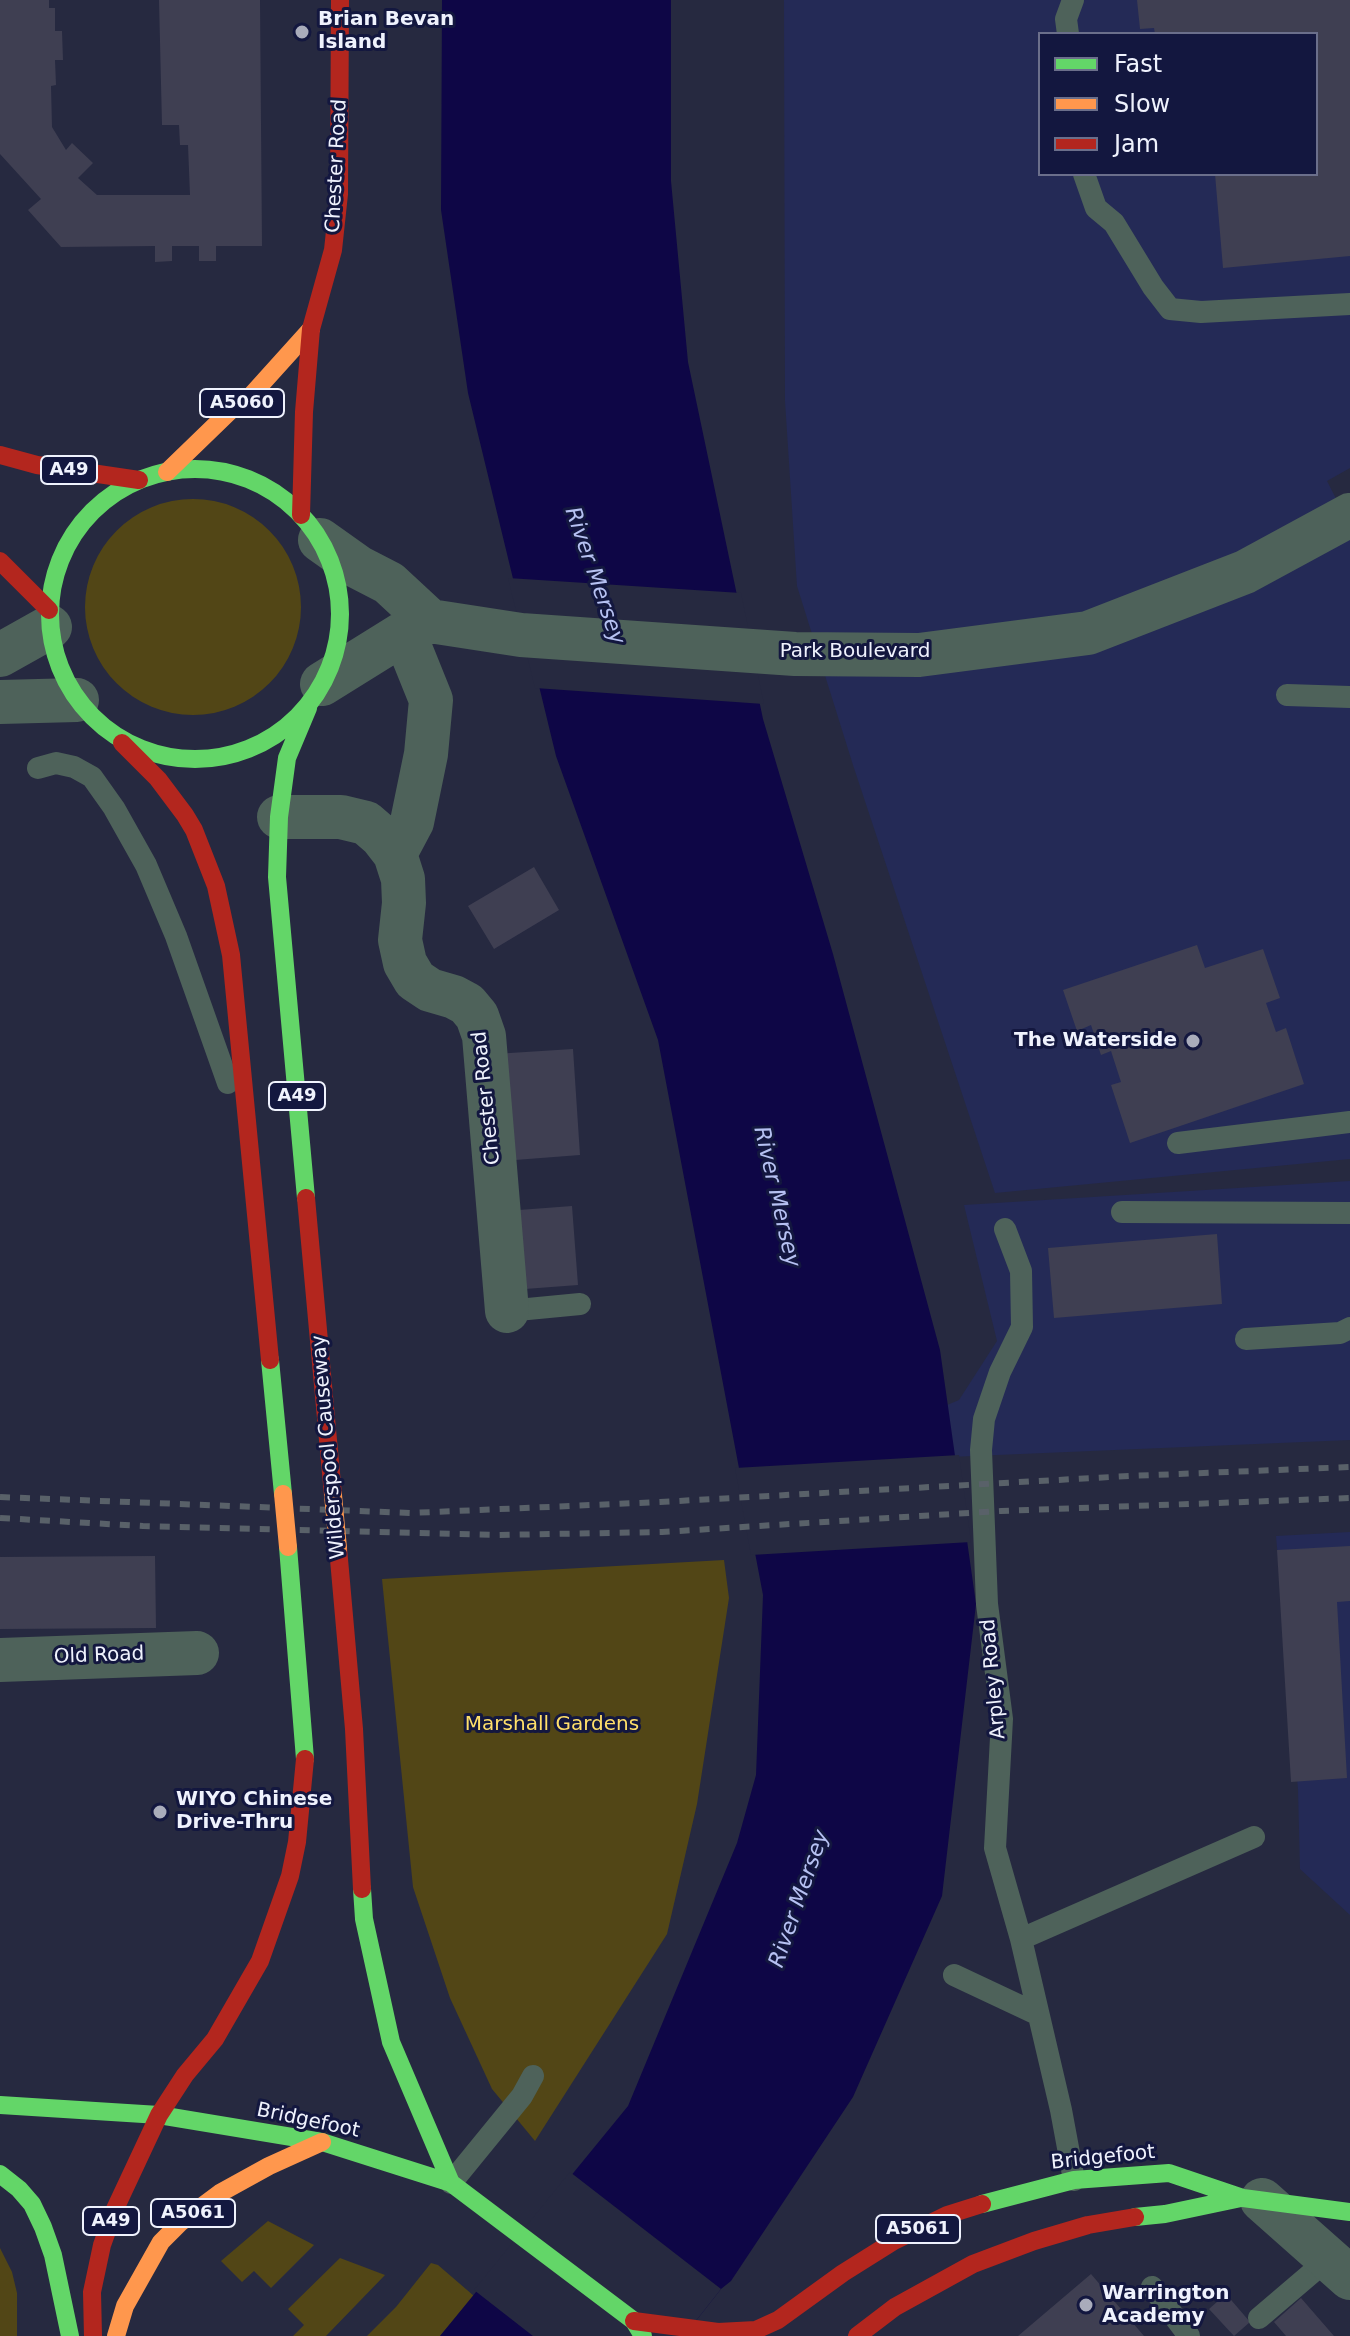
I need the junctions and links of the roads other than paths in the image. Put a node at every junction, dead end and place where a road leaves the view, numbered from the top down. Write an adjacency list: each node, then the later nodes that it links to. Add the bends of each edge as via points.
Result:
1 (340, 0): 6 (highway, Chester Road / A5060, via 339,194 333,250)
2 (1073, 0): 3 (lane)
3 (1068, 32)
4 (1085, 176): 5 (lane, via 1096,208 1114,223 1170,309)
5 (1350, 304)
6 (311, 329): 8 (highway, Chester Road / A5060, via 247,400); 11 (highway, Chester Road / A5060, via 304,412)
7 (0, 455): 9 (highway, A49)
8 (167, 472): 9 (highway, A49); 11 (highway, A49, via 216,471 262,485)
9 (139, 480): 13 (highway, A49, via 110,496 66,546 54,577)
10 (1350, 515): 14 (street, Park Boulevard, via 1245,572 1088,633 919,655 795,654)
11 (310, 528): 14 (street, via 358,567 389,583); 16 (highway, A49, via 333,568 339,597 334,657)
12 (0, 561): 13 (highway)
13 (49, 618): 15 (street); 19 (highway, A49, via 58,665)
14 (435, 627): 16 (street); 24 (street, via 426,754 412,822)
15 (0, 655)
16 (317, 693): 21 (highway, A49, via 280,732 242,752 208,758 157,755); 23 (highway, Wilderspool Causeway / A49, via 287,758)
17 (1287, 695): 18 (lane)
18 (1350, 697)
19 (77, 700): 20 (street); 21 (highway, A49)
20 (0, 702)
21 (118, 738): 26 (highway, A49, via 185,815 216,886 231,955)
22 (38, 768): 26 (lane, via 56,763 74,767 92,777 114,808 176,936)
23 (279, 817): 24 (street, via 341,817 366,823); 47 (highway, Wilderspool Causeway / A49, bridge, via 277,877 354,1729 367,1933 397,2059)
24 (395, 854): 32 (street, Chester Road, via 403,879 400,940 405,963 415,980 430,990 467,1004 484,1036)
25 (1350, 1122): 27 (lane)
26 (248, 1137): 43 (highway, A49, bridge, via 305,1763 295,1853 260,1961 215,2039)
27 (1178, 1143)
28 (1122, 1212): 29 (lane)
29 (1350, 1213)
30 (1005, 1229): 38 (lane, Arpley Road, via 1021,1271 1022,1327 984,1419 981,1450 987,1604 1002,1719 995,1848)
31 (580, 1304): 32 (lane, Chester Road)
32 (507, 1311)
33 (1350, 1328): 34 (lane)
34 (1246, 1339)
35 (197, 1653): 36 (street, Old Road)
36 (0, 1660)
37 (1254, 1837): 38 (lane)
38 (1021, 1939): 40 (lane, Arpley Road)
39 (954, 1975): 40 (lane)
40 (1037, 2014): 46 (lane, Arpley Road)
41 (533, 2076): 47 (lane)
42 (0, 2105): 43 (highway, Bridgefoot)
43 (159, 2115): 44 (highway, Bridgefoot); 55 (highway, A49, via 102,2245 92,2292)
44 (322, 2142): 47 (highway, Bridgefoot); 56 (highway, A5061, via 232,2186 181,2222 161,2242 125,2306)
45 (0, 2174): 54 (highway, via 32,2204 43,2227)
46 (1074, 2180): 48 (highway, Bridgefoot / A5061, via 1169,2173); 53 (highway, Bridgefoot / A5061, via 947,2215 894,2241 756,2330)
47 (451, 2183): 53 (highway, Bridgefoot)
48 (1252, 2199): 49 (highway, A5061); 50 (street); 57 (highway, A5061, via 1088,2225 1034,2241 973,2264 895,2307)
49 (1350, 2212)
50 (1339, 2269): 52 (lane)
51 (1152, 2287): 58 (lane)
52 (1259, 2318)
53 (655, 2331)
54 (70, 2336)
55 (93, 2336)
56 (116, 2336)
57 (857, 2336)
58 (1189, 2336)

